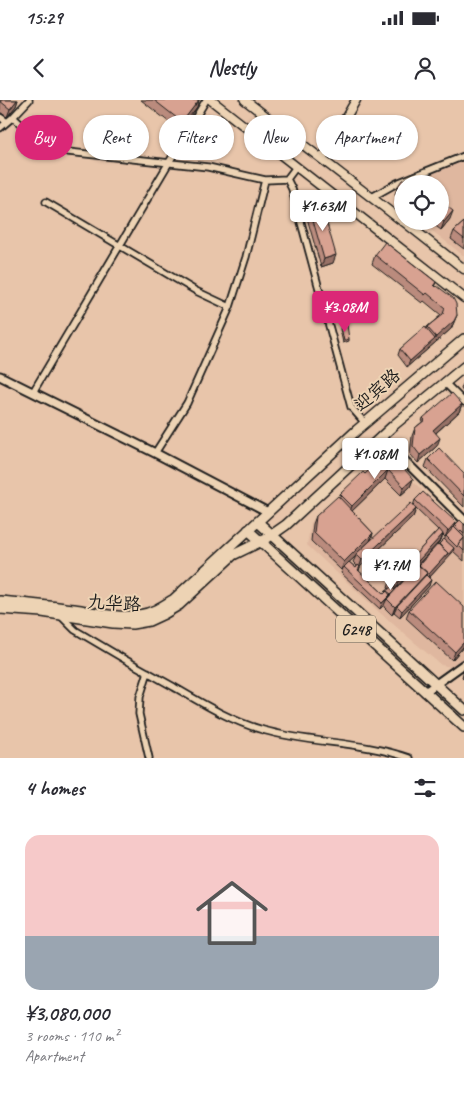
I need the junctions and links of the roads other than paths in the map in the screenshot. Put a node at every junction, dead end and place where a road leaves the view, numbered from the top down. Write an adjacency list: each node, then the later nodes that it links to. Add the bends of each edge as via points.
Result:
1 (29, 100): 8 (street)
2 (206, 100): 14 (street)
3 (211, 100): 15 (main road)
4 (245, 100): 11 (main road)
5 (356, 100): 6 (main road)
6 (347, 115)
7 (0, 116): 9 (street)
8 (13, 117): 9 (street); 14 (street, via 40,140 60,150)
9 (7, 122): 10 (street)
10 (0, 128)
11 (316, 153)
12 (464, 156): 18 (street, via 397,183)
13 (325, 160): 18 (main road)
14 (168, 163): 17 (street, via 213,168); 22 (street)
15 (296, 167): 16 (street); 24 (main road)
16 (287, 179): 17 (street); 32 (street, via 351,407)
17 (265, 180): 25 (street)
18 (372, 197): 20 (main road)
19 (46, 202): 22 (street)
20 (394, 214)
21 (414, 230): 23 (main road)
22 (119, 246): 25 (street, via 196,292); 30 (street)
23 (464, 269)
24 (464, 298)
25 (230, 307): 34 (street, via 187,403)
26 (464, 339): 32 (highway, 迎宾路)
27 (464, 367): 29 (highway)
28 (0, 376): 30 (street)
29 (445, 382): 31 (street); 33 (highway)
30 (33, 392): 34 (street)
31 (464, 402)
32 (365, 422): 35 (highway, 迎宾路)
33 (381, 437): 36 (street); 39 (highway)
34 (155, 453): 35 (street)
35 (268, 512): 37 (highway, 迎宾路)
36 (464, 520)
37 (258, 522): 38 (highway, 迎宾路); 39 (highway, G248)
38 (248, 530): 40 (highway, G248); 41 (highway, 九华路, via 174,599 147,614 114,615)
39 (272, 535): 40 (highway); 46 (highway, G248)
40 (260, 542): 43 (highway, 九华路, via 233,555 179,605 149,621 113,623); 47 (highway, G248)
41 (0, 601)
42 (0, 609): 43 (highway, 九华路)
43 (60, 615): 45 (street, via 75,630)
44 (464, 664): 46 (street)
45 (148, 672): 50 (street, via 138,714); 51 (street, via 218,712 254,727 372,747)
46 (436, 684): 47 (street); 48 (highway, G248)
47 (425, 692): 49 (highway, G248)
48 (464, 710)
49 (464, 727)
50 (149, 758)
51 (410, 758)

